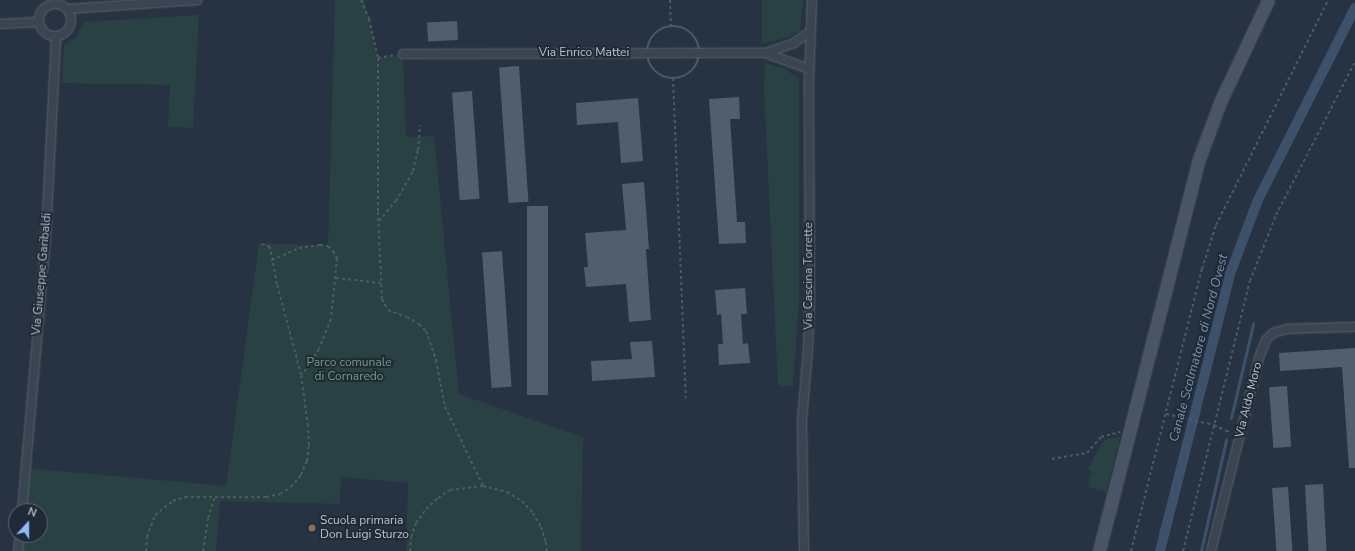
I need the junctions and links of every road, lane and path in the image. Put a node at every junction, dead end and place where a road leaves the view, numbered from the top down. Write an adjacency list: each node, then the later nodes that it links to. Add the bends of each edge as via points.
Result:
1 (197, 0): 8 (street)
2 (361, 0): 16 (path, via 371,26)
3 (670, 0): 11 (path)
4 (812, 0): 12 (street, Via Cascina Torrette)
5 (1268, 0): 32 (main road, via 1222,100 1199,159)
6 (1328, 0): 29 (path, via 1216,225 1202,269)
7 (55, 2): 8 (street); 9 (street, via 44,8 40,13)
8 (68, 9): 13 (street, via 71,17 69,28 65,33)
9 (39, 22): 10 (street); 13 (street, via 43,31)
10 (0, 24)
11 (671, 26)
12 (810, 32): 14 (street, Via Enrico Mattei, via 794,43); 18 (street, Via Cascina Torrette)
13 (56, 36): 36 (street, Via Giuseppe Garibaldi, via 46,236)
14 (765, 53): 15 (street, Via Enrico Mattei); 18 (street, Via Enrico Mattei)
15 (403, 54): 16 (path)
16 (378, 58): 21 (path)
17 (1355, 62): 31 (path, via 1276,215 1250,281)
18 (809, 69): 41 (street, Via Cascina Torrette, via 810,300 802,421)
19 (673, 78): 28 (path)
20 (420, 125): 21 (path, via 414,170 396,201)
21 (379, 222): 25 (path)
22 (259, 243): 23 (path, via 270,247)
23 (272, 260): 24 (path, via 299,248 328,246 337,258); 27 (path)
24 (336, 278): 25 (path); 27 (path, via 331,319 320,349)
25 (381, 283): 34 (path, via 382,299 388,310 407,317 426,331 436,360 445,407)
26 (1355, 326): 30 (street, Via Aldo Moro, via 1287,329 1273,333 1266,340 1259,358)
27 (301, 376): 35 (path, via 309,445 307,461 301,475 291,487 280,494 266,497)
28 (686, 398)
29 (1166, 414): 31 (path); 43 (path)
30 (1245, 417): 31 (path, via 1232,431); 45 (street, Via Aldo Moro)
31 (1214, 425): 44 (path)
32 (1131, 430): 33 (path, via 1101,437 1087,453); 42 (main road)
33 (1052, 459)
34 (483, 486): 39 (path, via 450,490 438,498 416,523); 40 (path, via 507,492 522,501 541,527)
35 (215, 497): 37 (path, via 185,497 163,507 151,523); 38 (path, via 208,518)
36 (23, 503)
37 (146, 551)
38 (203, 551)
39 (410, 551)
40 (547, 551)
41 (804, 551)
42 (1099, 551)
43 (1131, 551)
44 (1183, 551)
45 (1211, 551)

